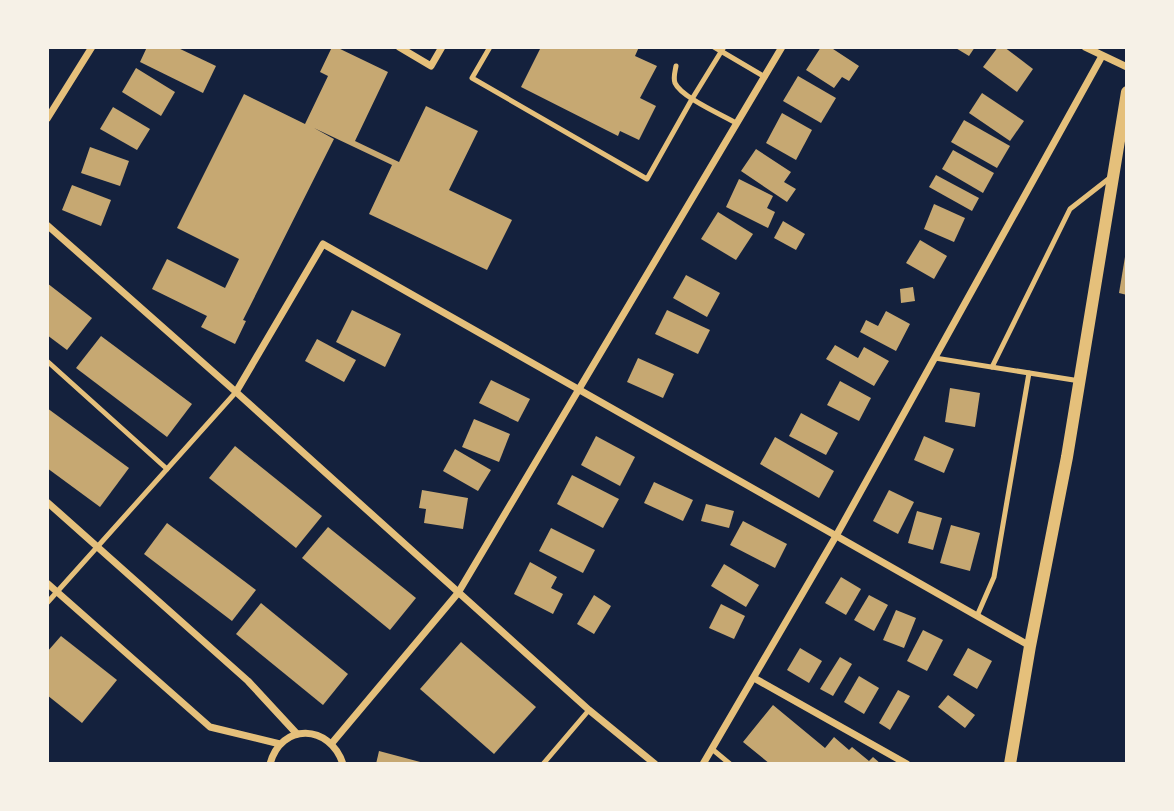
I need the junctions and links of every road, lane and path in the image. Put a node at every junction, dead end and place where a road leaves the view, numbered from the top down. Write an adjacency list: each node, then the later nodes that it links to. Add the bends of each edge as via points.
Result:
1 (92, 47): 15 (street)
2 (399, 47): 3 (street, via 432,65)
3 (442, 47)
4 (490, 47): 14 (lane, via 472,78 647,179)
5 (715, 47): 8 (lane)
6 (782, 47): 12 (street)
7 (1086, 47): 9 (street)
8 (723, 49): 12 (lane); 14 (lane)
9 (1102, 56): 11 (street); 19 (street)
10 (676, 66): 14 (lane, via 673,79)
11 (1127, 67)
12 (765, 77): 16 (street)
13 (1127, 92): 17 (street)
14 (692, 99): 16 (lane)
15 (47, 119)
16 (736, 123): 24 (street)
17 (1113, 175): 21 (lane, via 1070,209); 23 (street)
18 (47, 225): 25 (street)
19 (935, 358): 21 (lane); 28 (street)
20 (47, 361): 26 (lane)
21 (992, 367): 22 (lane)
22 (1029, 373): 23 (lane); 34 (lane, via 994,577)
23 (1080, 381): 35 (street)
24 (579, 390): 25 (street, via 323,244); 28 (street); 32 (street)
25 (236, 392): 26 (lane); 32 (street)
26 (167, 469): 29 (lane)
27 (47, 502): 29 (street)
28 (836, 536): 34 (street); 36 (street)
29 (98, 546): 31 (lane); 38 (street, via 248,681)
30 (47, 583): 31 (street)
31 (57, 592): 33 (lane); 40 (street, via 210,727)
32 (458, 593): 37 (street); 39 (street)
33 (47, 603)
34 (977, 616): 35 (street)
35 (1030, 646): 49 (street)
36 (754, 678): 41 (street); 48 (street)
37 (589, 710): 44 (lane); 45 (street)
38 (297, 734): 39 (street, via 322,736); 40 (street)
39 (332, 743): 43 (street)
40 (280, 744): 42 (street)
41 (712, 749): 46 (street); 47 (lane)
42 (270, 764)
43 (343, 764)
44 (543, 764)
45 (654, 764)
46 (703, 764)
47 (730, 764)
48 (907, 764)
49 (1010, 764)

